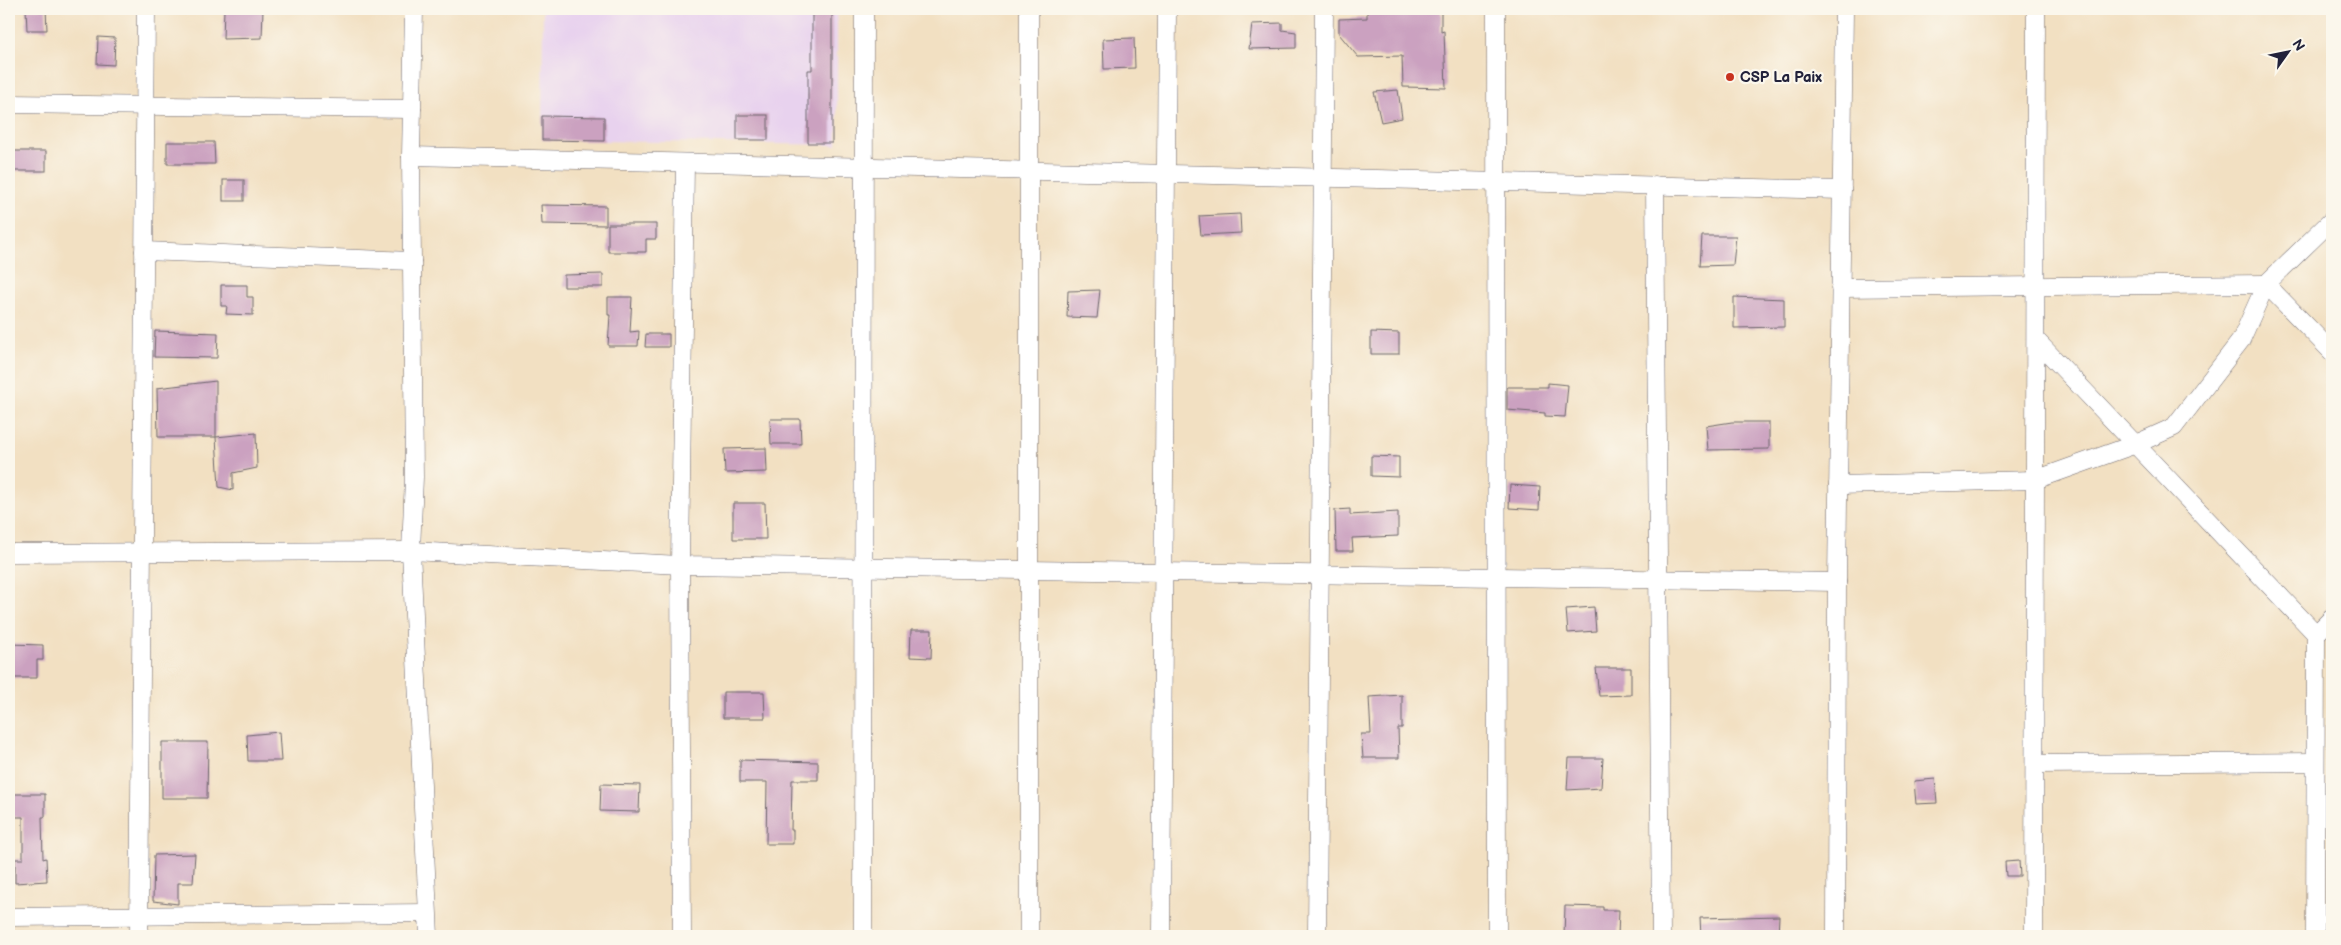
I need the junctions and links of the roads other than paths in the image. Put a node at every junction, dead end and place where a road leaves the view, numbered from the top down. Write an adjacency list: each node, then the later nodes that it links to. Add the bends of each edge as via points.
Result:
1 (146, 9): 11 (street)
2 (414, 9): 12 (street)
3 (864, 9): 15 (street)
4 (1029, 9): 16 (street)
5 (1166, 9): 17 (street)
6 (1324, 9): 18 (street)
7 (1496, 9): 19 (street)
8 (1844, 9): 21 (street)
9 (2036, 9): 25 (street)
10 (9, 104): 11 (street)
11 (146, 105): 12 (street); 23 (street)
12 (412, 109): 13 (street)
13 (411, 156): 14 (street); 24 (street)
14 (685, 163): 15 (street); 36 (street)
15 (864, 167): 16 (street); 37 (street)
16 (1029, 171): 17 (street); 38 (street)
17 (1166, 174): 18 (street); 39 (street)
18 (1322, 178): 19 (street); 40 (street)
19 (1496, 182): 20 (street); 41 (street)
20 (1656, 185): 21 (street); 42 (street)
21 (1842, 190): 27 (street)
22 (2332, 220): 26 (street)
23 (144, 251): 24 (street); 34 (street)
24 (412, 261): 33 (street, via 414,477)
25 (2036, 284): 26 (street); 27 (street); 28 (street)
26 (2266, 284): 29 (street); 30 (street, via 2241,340 2174,427)
27 (1840, 288): 32 (street)
28 (2036, 340): 30 (street); 31 (street)
29 (2332, 352)
30 (2136, 444): 31 (street); 45 (street)
31 (2035, 480): 32 (street); 47 (street)
32 (1838, 485): 43 (street)
33 (411, 551): 34 (street); 36 (street); 48 (street)
34 (142, 553): 35 (street); 49 (street)
35 (9, 554)
36 (680, 565): 37 (street); 53 (street)
37 (864, 568): 38 (street); 54 (street)
38 (1029, 570): 39 (street); 55 (street)
39 (1163, 572): 40 (street); 56 (street)
40 (1320, 574): 41 (street); 57 (street)
41 (1496, 577): 42 (street); 58 (street)
42 (1658, 580): 43 (street); 59 (street)
43 (1837, 582): 60 (street)
44 (2332, 618): 45 (street)
45 (2316, 634): 46 (street)
46 (2315, 762): 47 (street); 62 (street)
47 (2035, 764): 61 (street)
48 (427, 912): 49 (street); 52 (street)
49 (139, 916): 50 (street); 51 (street)
50 (9, 917)
51 (139, 936)
52 (429, 936)
53 (682, 936)
54 (863, 936)
55 (1029, 936)
56 (1161, 936)
57 (1317, 936)
58 (1496, 936)
59 (1661, 936)
60 (1836, 936)
61 (2034, 936)
62 (2315, 936)

